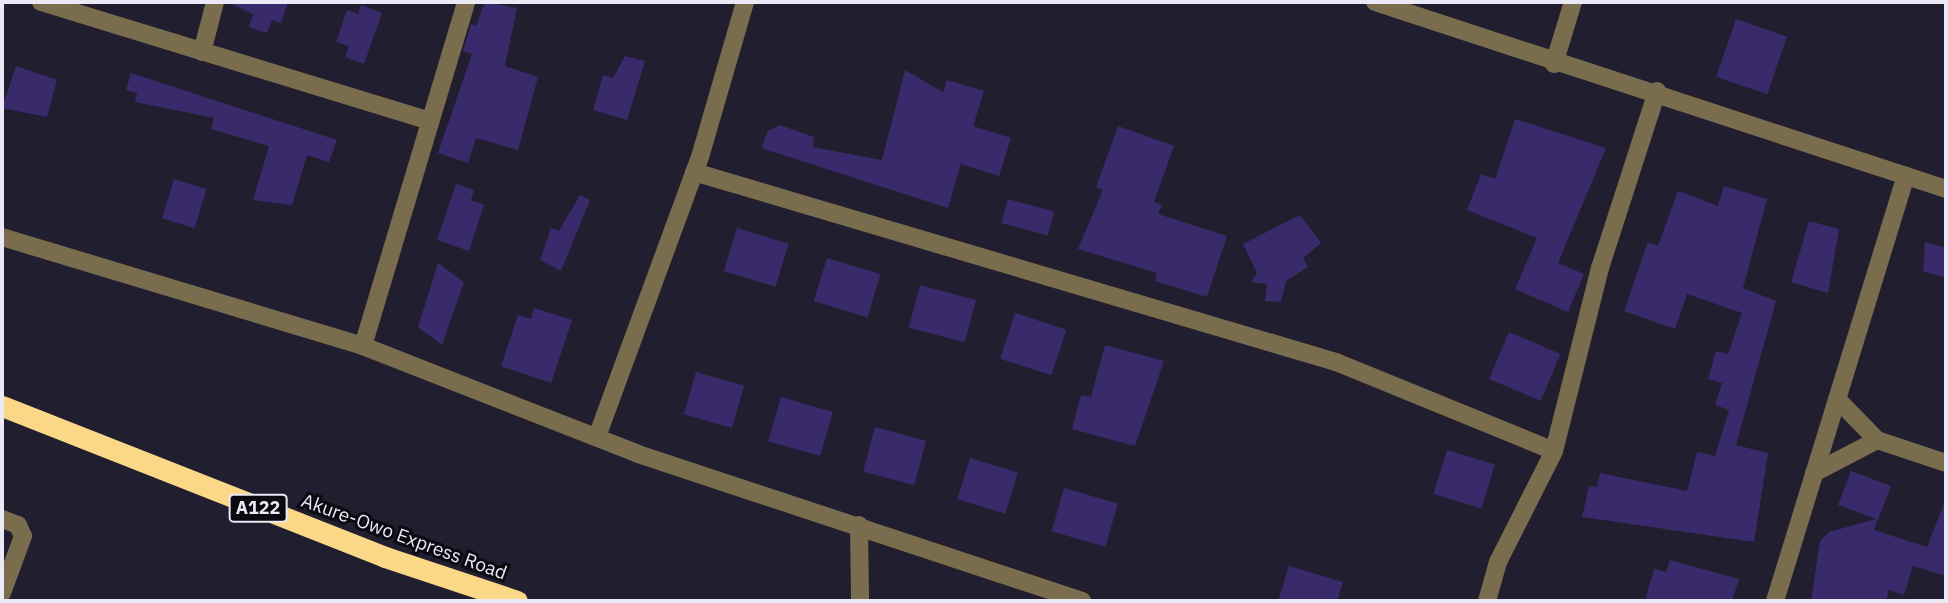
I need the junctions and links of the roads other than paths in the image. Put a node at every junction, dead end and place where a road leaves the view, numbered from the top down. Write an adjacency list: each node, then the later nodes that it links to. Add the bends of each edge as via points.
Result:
1 (41, 2): 7 (street)
2 (215, 2): 7 (street)
3 (466, 2): 10 (street)
4 (745, 2): 11 (street)
5 (1375, 2): 8 (street)
6 (1573, 2): 8 (street)
7 (202, 52): 10 (street)
8 (1554, 64): 9 (street)
9 (1657, 91): 12 (street); 20 (street, via 1600,268)
10 (426, 120): 15 (street)
11 (694, 172): 18 (street); 20 (street, via 1336,362)
12 (1906, 176): 13 (street); 16 (street)
13 (1946, 189)
14 (2, 237): 15 (street)
15 (363, 346): 18 (street)
16 (1837, 399): 19 (street); 22 (street)
17 (2, 406): 26 (highway, Akure-Owo Express Road / A122, via 386,557)
18 (598, 434): 24 (street, via 638,454)
19 (1877, 440): 21 (street); 22 (street)
20 (1554, 451): 29 (street, via 1498,562)
21 (1946, 463)
22 (1814, 473): 30 (street)
23 (2, 519): 25 (street, via 18,525 23,536)
24 (859, 525): 27 (street); 28 (street)
25 (2, 593)
26 (517, 601)
27 (860, 601)
28 (1082, 601)
29 (1487, 601)
30 (1775, 601)

